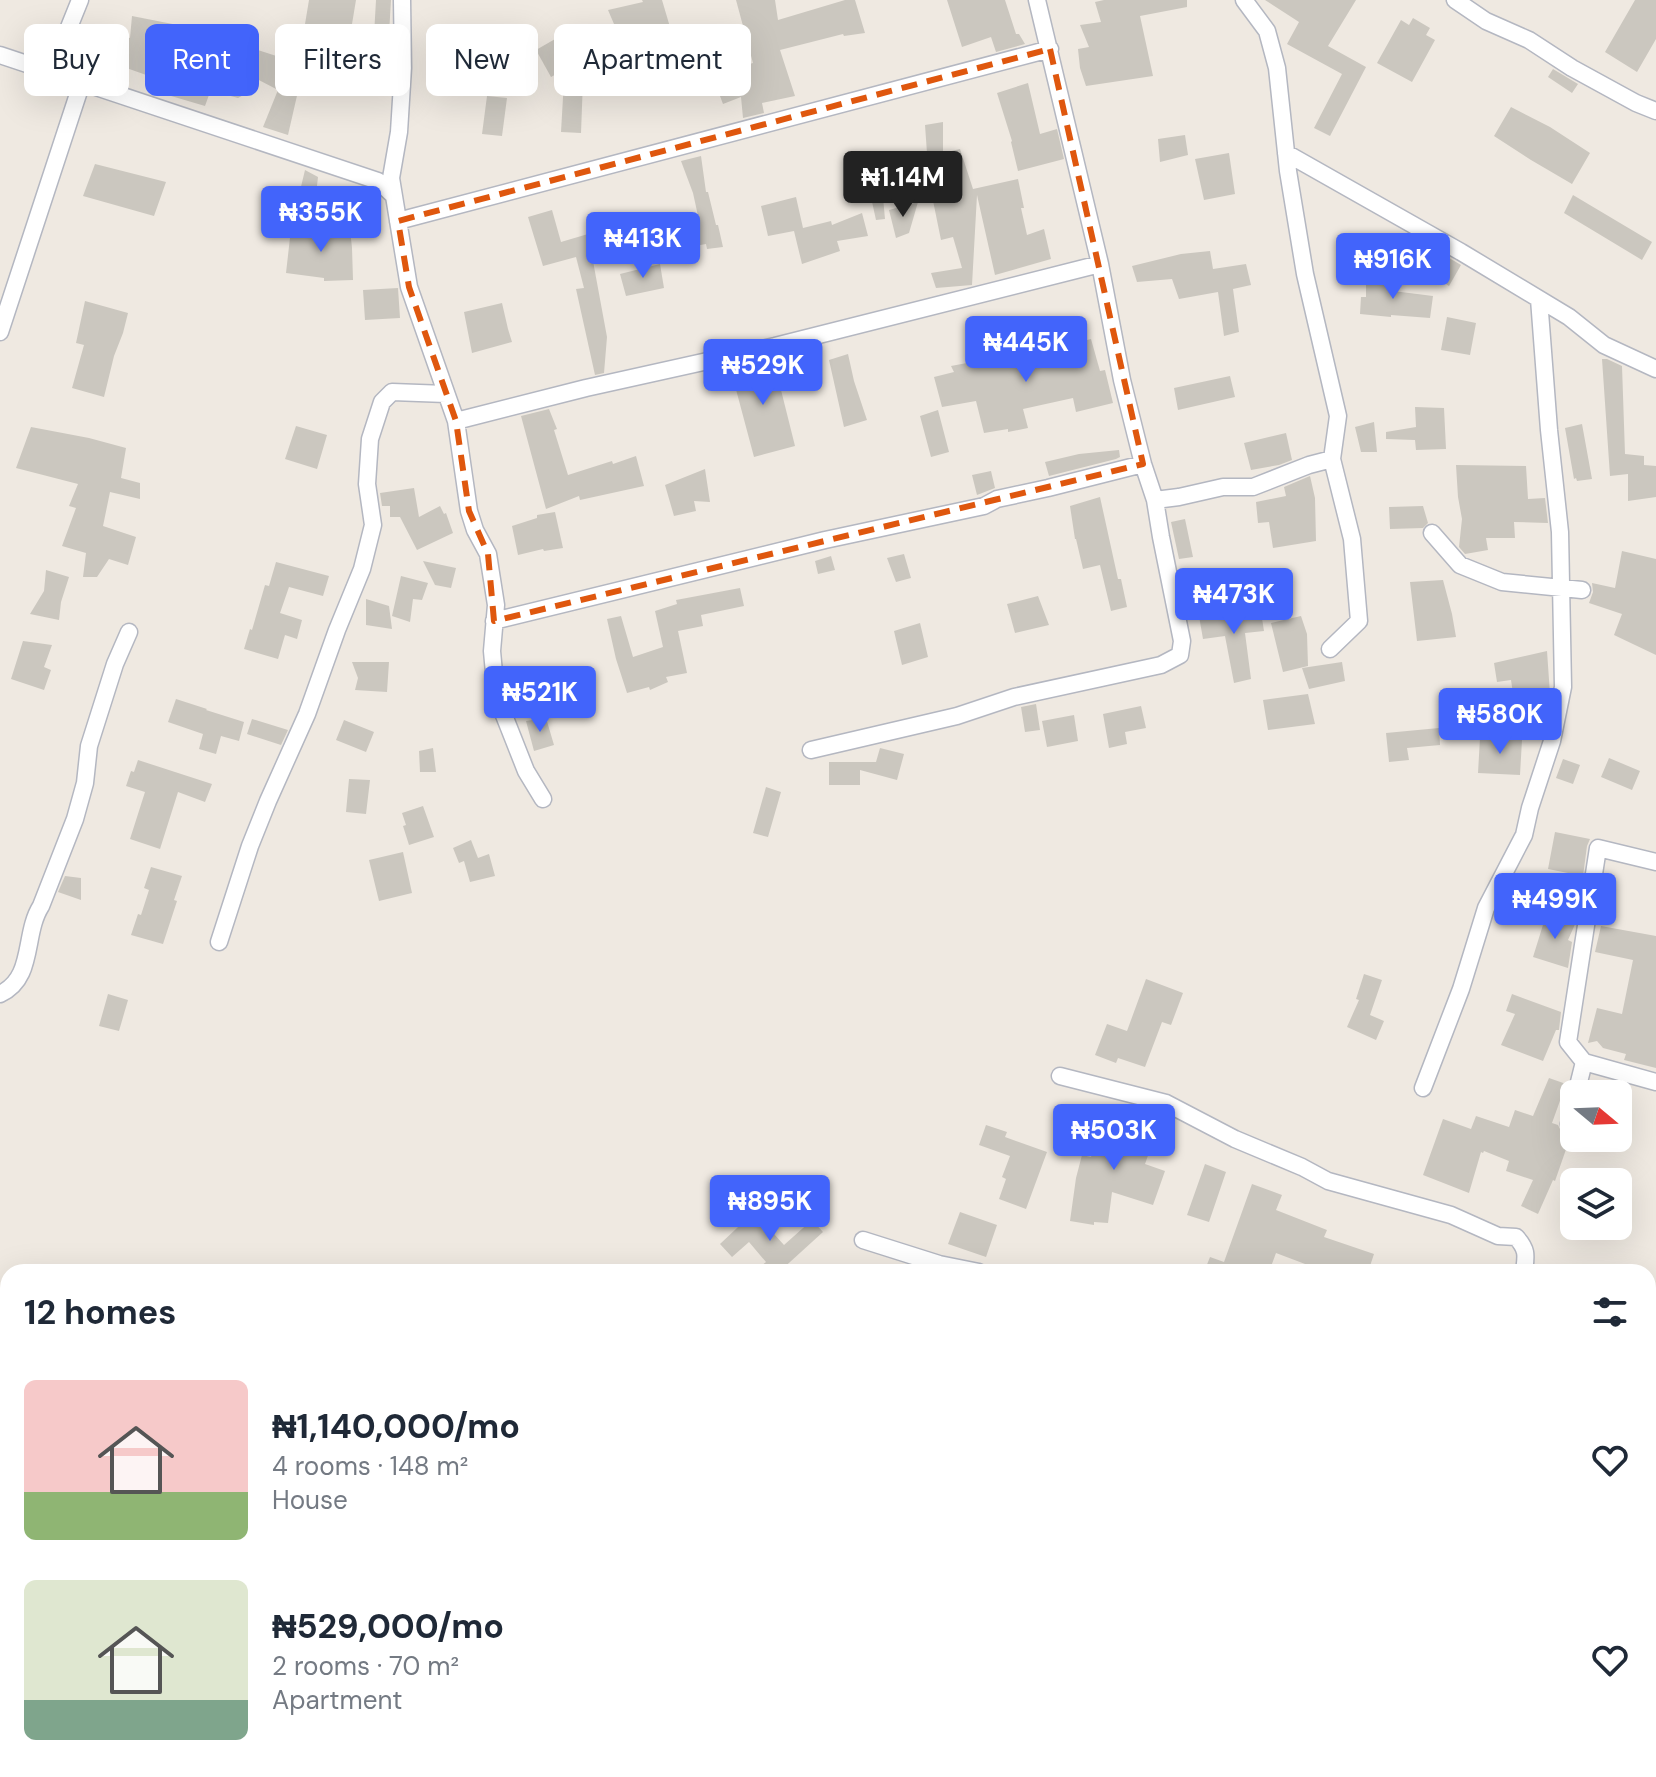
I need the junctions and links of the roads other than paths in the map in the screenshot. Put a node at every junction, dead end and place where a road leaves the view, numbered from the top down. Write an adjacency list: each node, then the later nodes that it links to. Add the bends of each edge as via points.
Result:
1 (80, 0): 6 (street)
2 (402, 0): 14 (street, via 399,132)
3 (1037, 0): 7 (street)
4 (1244, 0): 13 (street, via 1267,31 1277,68)
5 (1455, 0): 12 (street)
6 (70, 24)
7 (1050, 49): 15 (street); 16 (street)
8 (0, 55): 9 (street)
9 (24, 63)
10 (77, 96): 18 (street)
11 (127, 96): 14 (street)
12 (1656, 111)
13 (1286, 153): 17 (street); 22 (street, via 1305,274 1338,416)
14 (385, 177): 15 (street)
15 (398, 221): 20 (street, via 409,287)
16 (1100, 264): 21 (street); 23 (street)
17 (1539, 299): 19 (street, via 1604,345); 26 (street)
18 (0, 332)
19 (1656, 369)
20 (446, 394): 21 (street); 34 (street, via 392,392 382,402 370,439 367,484 373,525 362,569 250,846)
21 (456, 421): 28 (street, via 469,511 494,581)
22 (1332, 459): 24 (street, via 1253,487); 30 (street, via 1352,539 1359,621)
23 (1143, 464): 24 (street); 28 (street)
24 (1155, 500): 31 (street, via 1182,641 1180,655 1161,665)
25 (1432, 533): 26 (street, via 1460,565 1502,582)
26 (1561, 588): 27 (street); 40 (street, via 1563,687 1552,741 1524,835 1486,908)
27 (1582, 590)
28 (494, 621): 32 (street, via 496,695)
29 (129, 632): 35 (street, via 89,746 75,819 35,915 28,955 19,977)
30 (1330, 649)
31 (811, 750)
32 (543, 799)
33 (1656, 862): 36 (street, via 1598,848 1568,1042)
34 (219, 942)
35 (0, 994)
36 (1584, 1062): 38 (street); 39 (street)
37 (1060, 1076): 43 (street, via 1166,1103 1328,1181 1451,1215 1498,1236 1516,1237 1526,1254)
38 (1580, 1080)
39 (1656, 1082)
40 (1423, 1088)
41 (863, 1240): 42 (street)
42 (939, 1264)
43 (1525, 1264)

